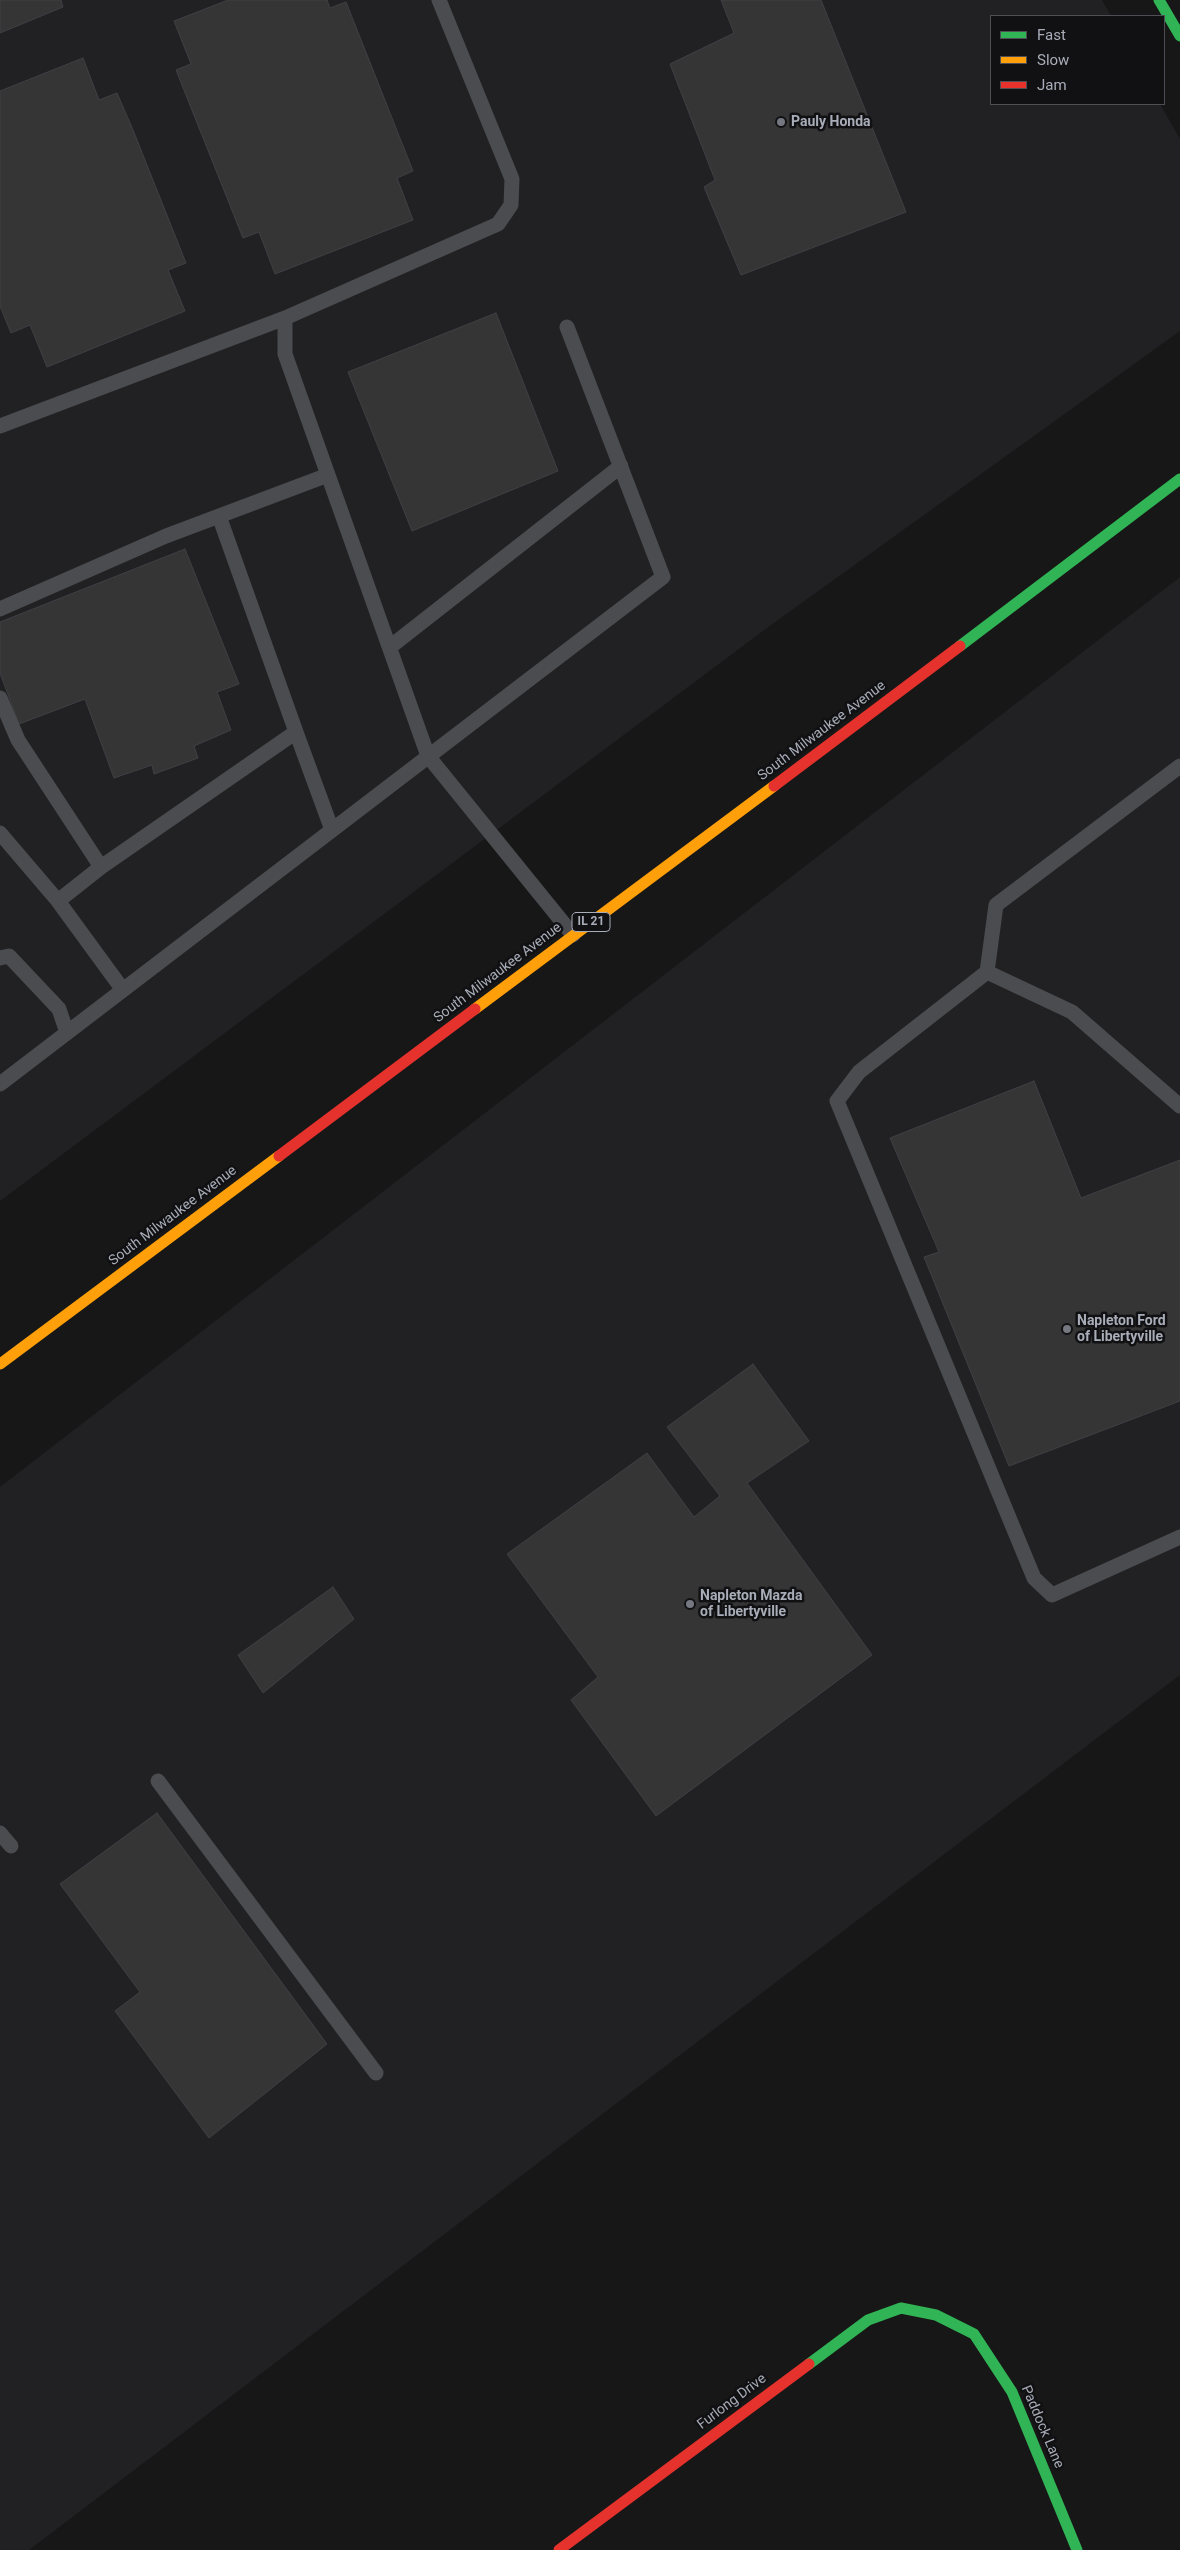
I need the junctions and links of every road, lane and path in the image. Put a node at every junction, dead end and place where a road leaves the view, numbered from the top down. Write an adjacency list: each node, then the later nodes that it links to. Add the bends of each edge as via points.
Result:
1 (439, 0): 4 (lane, via 512,179 511,205 498,224)
2 (1158, 0): 3 (main road)
3 (1180, 36)
4 (285, 318): 6 (lane); 8 (lane, via 285,354)
5 (567, 327): 7 (lane)
6 (0, 426)
7 (621, 466): 12 (lane); 15 (lane, via 663,577)
8 (328, 474): 10 (lane); 12 (lane)
9 (1180, 479): 21 (main road, South Milwaukee Avenue / IL 21)
10 (219, 516): 11 (lane); 14 (lane)
11 (0, 609)
12 (390, 647): 15 (lane)
13 (0, 698): 19 (lane, via 18,740)
14 (296, 732): 17 (lane); 19 (lane)
15 (428, 756): 17 (lane); 21 (lane)
16 (1180, 766): 23 (lane, via 996,905)
17 (332, 830): 24 (lane)
18 (0, 833): 20 (lane)
19 (101, 867): 20 (lane)
20 (58, 901): 24 (lane)
21 (573, 935): 28 (main road, South Milwaukee Avenue / IL 21)
22 (0, 958): 25 (lane, via 9,956 59,1009)
23 (987, 972): 27 (lane, via 1072,1012); 29 (lane, via 859,1072 837,1101 1034,1578 1052,1595)
24 (123, 990): 25 (lane)
25 (67, 1033): 26 (lane)
26 (0, 1084)
27 (1180, 1106)
28 (0, 1364)
29 (1180, 1537)
30 (158, 1781): 33 (lane)
31 (0, 1833): 32 (lane)
32 (11, 1846)
33 (376, 2073)
34 (936, 2315): 35 (main road, Furlong Drive, via 901,2308 868,2320); 36 (main road, Paddock Lane, via 974,2334 1012,2392)
35 (558, 2550)
36 (1077, 2550)

